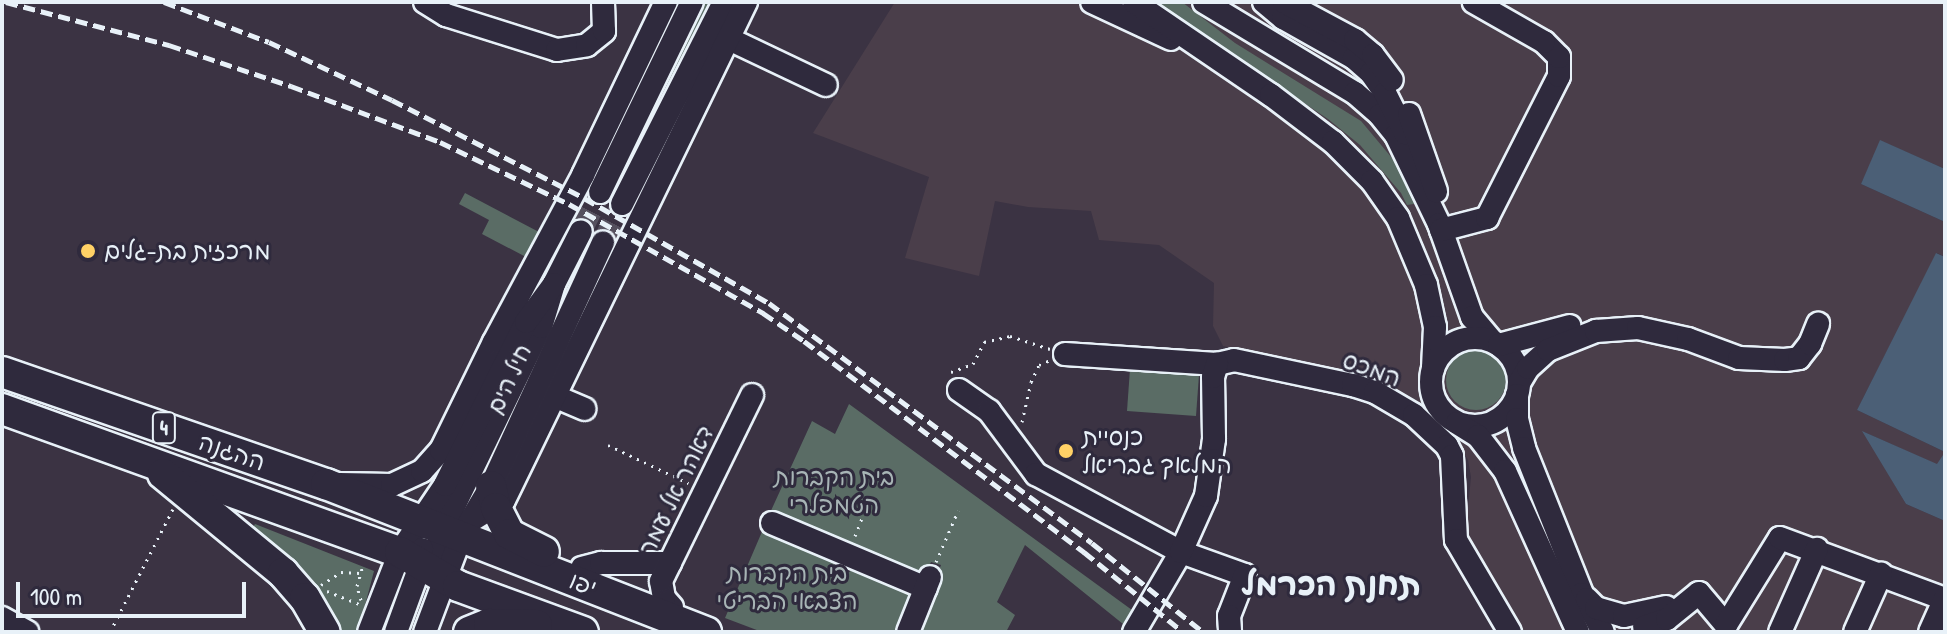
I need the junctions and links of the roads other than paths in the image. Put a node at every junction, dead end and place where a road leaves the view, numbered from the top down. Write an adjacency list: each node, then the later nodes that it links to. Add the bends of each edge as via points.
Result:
1 (425, 2): 2 (street, via 446,15 557,50 587,45 604,31)
2 (603, 2)
3 (666, 2): 36 (street, via 579,184 432,463 392,485)
4 (692, 2): 16 (street)
5 (724, 2): 17 (street)
6 (746, 2): 14 (street)
7 (1092, 2): 13 (street)
8 (1100, 2): 13 (street)
9 (1204, 2): 18 (street, via 1355,93 1380,115 1396,135)
10 (1264, 2): 18 (street, via 1371,73 1401,122)
11 (1284, 2): 18 (street, via 1355,40 1388,74 1404,100 1435,186)
12 (1474, 2): 18 (street, via 1544,42 1559,57 1559,76 1487,218)
13 (1127, 9): 26 (street, via 1271,95 1356,163 1398,218 1426,285 1435,327)
14 (729, 39): 15 (street); 31 (street)
15 (826, 85)
16 (600, 192)
17 (622, 204)
18 (1440, 227): 23 (street, via 1472,317)
19 (581, 231): 39 (street, חיל הים)
20 (603, 243): 37 (street, חיל הים, via 528,398)
21 (1818, 324): 22 (street, via 1799,358 1785,360 1739,358)
22 (1688, 339): 23 (street, via 1661,323 1627,314 1594,317 1532,339); 28 (street, via 1638,328 1596,331 1548,350 1528,368)
23 (1496, 343): 26 (street, via 1479,338 1454,343); 28 (street, via 1514,361)
24 (1065, 354): 25 (street, המכס)
25 (1217, 364): 41 (street, via 1206,496); 66 (street, המכס, via 1234,360 1353,385 1375,392 1432,430 1452,456 1456,540)
26 (1433, 368): 34 (street, via 1433,396)
27 (2, 372): 36 (highway, ההגנה / 4)
28 (1518, 389): 34 (street, via 1511,407 1489,423 1476,426); 47 (street, via 1517,419 1524,448)
29 (959, 390): 41 (street, via 989,411 1036,474)
30 (752, 395): 42 (street, דאהר אל עמר)
31 (554, 396): 33 (street); 37 (street, via 504,500)
32 (2, 409): 35 (highway, ההגנה / 4)
33 (584, 409)
34 (1449, 418): 47 (street, via 1478,436 1505,471)
35 (139, 456): 39 (highway, ההגנה / 4); 54 (highway, via 283,573)
36 (326, 484): 39 (highway, ההגנה / 4)
37 (493, 497): 39 (street); 43 (highway, via 509,534)
38 (772, 523): 64 (street, via 928,582)
39 (437, 545): 49 (highway); 55 (street); 56 (street, via 405,577); 57 (street); 58 (street); 61 (highway, יפו / 4); 62 (highway, יפו / 4)
40 (1817, 549): 44 (street); 46 (street, via 1780,538 1726,625 1699,593); 69 (street)
41 (1181, 552): 50 (street); 65 (street, via 1245,575 1229,616)
42 (670, 563): 43 (street); 49 (street, דאהר אל עמר, via 661,585)
43 (582, 568): 49 (highway)
44 (1881, 574): 45 (street); 70 (street)
45 (1945, 599): 71 (street)
46 (1690, 600): 47 (street, via 1624,616); 52 (street, via 1667,619); 68 (street)
47 (1575, 602): 51 (street); 67 (street)
48 (2, 618): 53 (street)
49 (664, 619): 63 (highway)
50 (1137, 630)
51 (1603, 631): 52 (street)
52 (1639, 631)
53 (27, 632)
54 (325, 632)
55 (369, 632)
56 (388, 632)
57 (396, 632)
58 (425, 632)
59 (469, 632): 60 (highway, via 506,623)
60 (570, 632)
61 (583, 632)
62 (706, 632)
63 (716, 632)
64 (908, 632)
65 (1230, 632)
66 (1510, 632)
67 (1578, 632)
68 (1679, 632)
69 (1780, 632)
70 (1855, 632)
71 (1930, 632)

